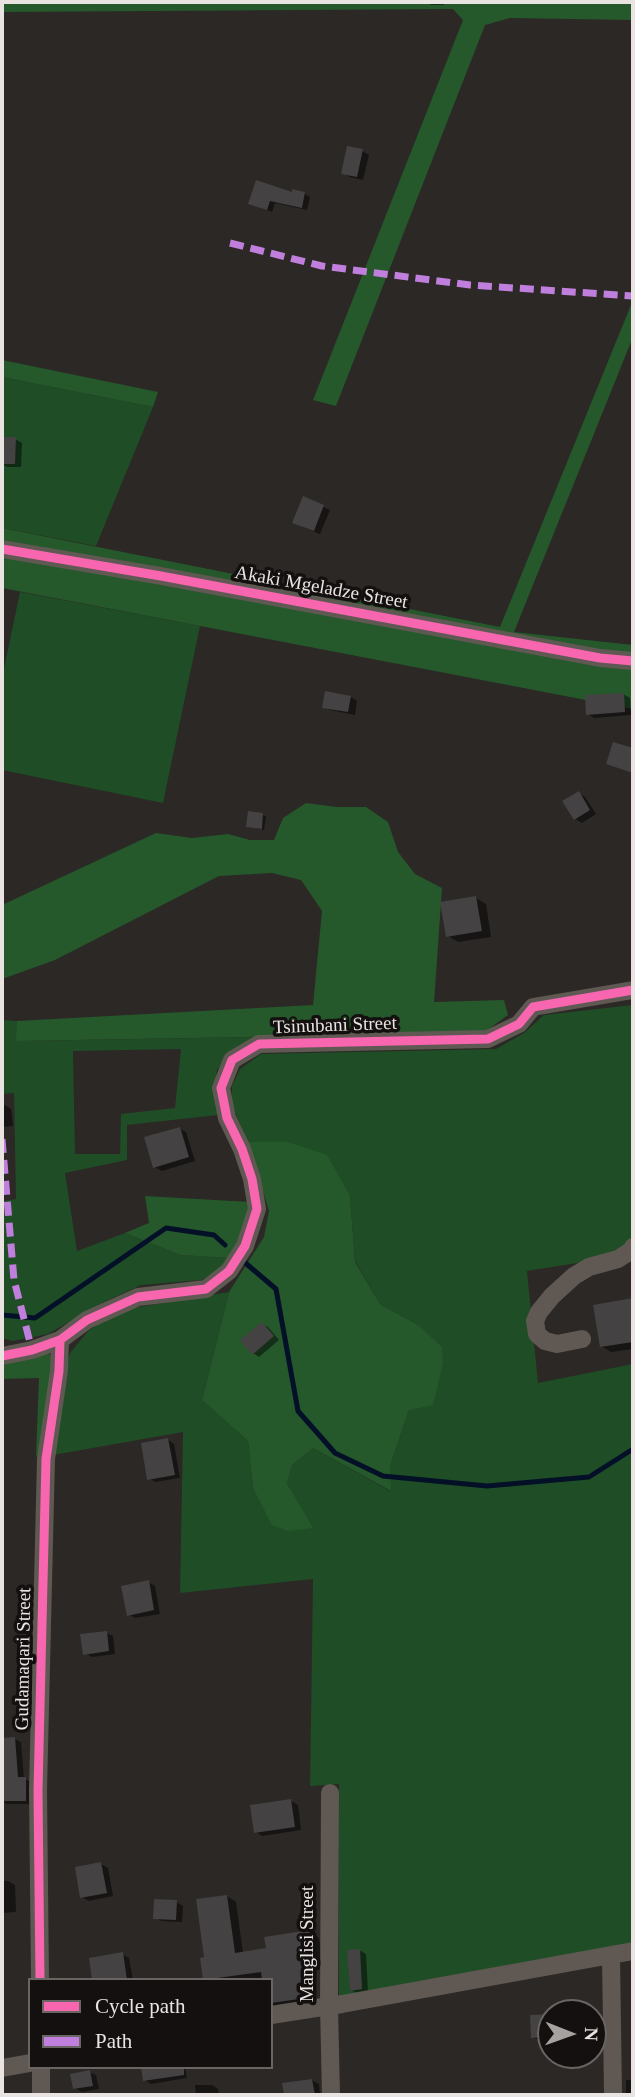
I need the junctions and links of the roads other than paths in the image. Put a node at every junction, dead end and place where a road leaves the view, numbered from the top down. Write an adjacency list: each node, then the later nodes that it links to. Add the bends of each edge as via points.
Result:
1 (2, 549): 2 (street, Akaki Mgeladze Street)
2 (633, 661)
3 (633, 990): 6 (street, Tsinubani Street, via 533,1007 519,1024 488,1039 259,1044 232,1060 221,1088 227,1118 252,1179 257,1209 245,1247 229,1271 206,1289 138,1297 87,1320)
4 (633, 1247): 5 (street, via 618,1259 574,1276 539,1312 537,1334 545,1341)
5 (582, 1339)
6 (60, 1340): 7 (street, Tsinubani Street); 11 (street, Gudamaqari Street, via 46,1459 38,1790)
7 (2, 1356)
8 (330, 1793): 12 (street, Manglisi Street)
9 (633, 1951): 10 (street)
10 (611, 1955): 12 (street); 19 (street)
11 (40, 1978)
12 (329, 2006): 13 (street); 18 (street, Manglisi Street)
13 (273, 2015)
14 (28, 2063): 15 (street)
15 (2, 2068)
16 (41, 2069): 17 (street)
17 (41, 2095)
18 (331, 2095)
19 (612, 2095)

